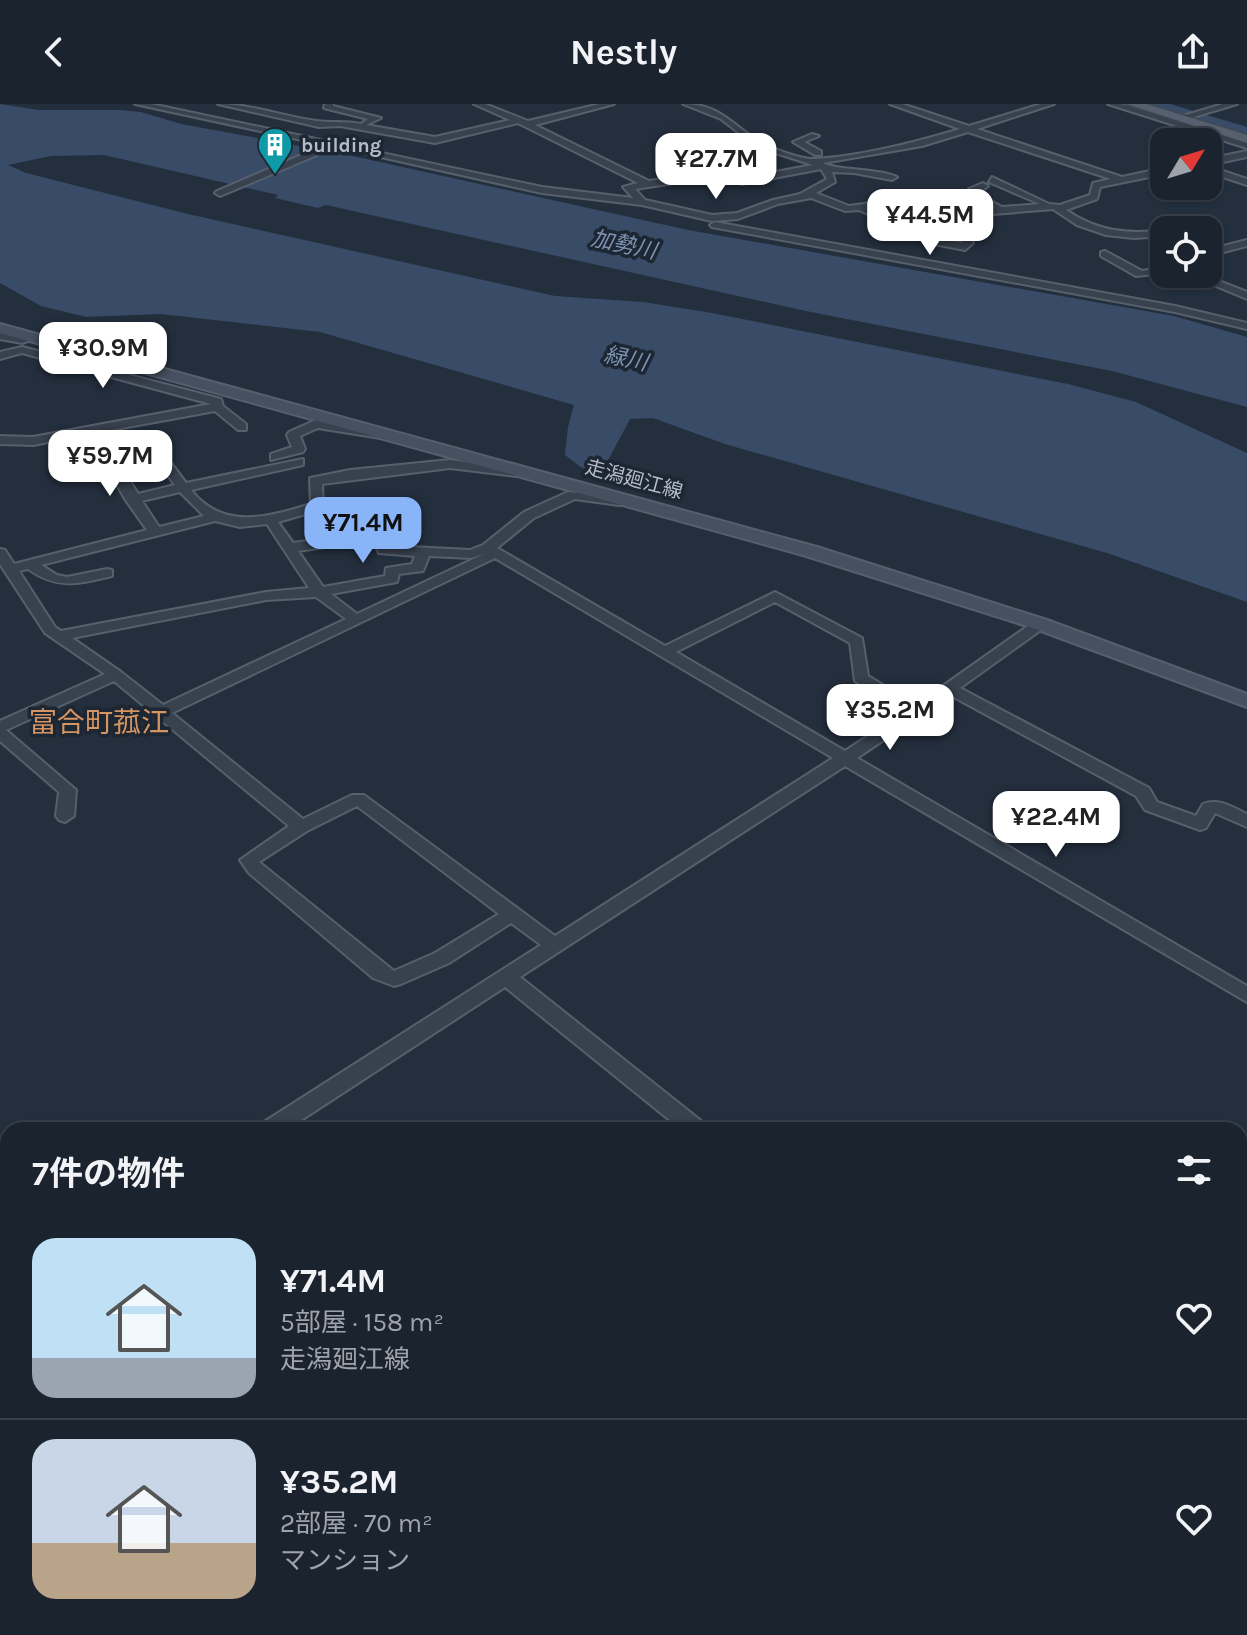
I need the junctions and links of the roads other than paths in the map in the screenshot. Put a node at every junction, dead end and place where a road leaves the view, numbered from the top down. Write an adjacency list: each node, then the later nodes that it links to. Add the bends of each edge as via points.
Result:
1 (63, 104): 2 (street)
2 (87, 104)
3 (139, 104): 21 (street)
4 (222, 104): 16 (street)
5 (329, 104): 16 (street, via 328,108 377,118)
6 (478, 104): 15 (street)
7 (610, 104): 15 (street)
8 (687, 104): 22 (street, via 724,117)
9 (894, 104): 17 (street)
10 (1050, 104): 17 (street)
11 (1112, 104): 23 (street)
12 (1133, 104): 14 (main road)
13 (1233, 104): 14 (street)
14 (1180, 118): 19 (main road)
15 (522, 122): 16 (street, via 435,140); 33 (street)
16 (355, 126)
17 (968, 128): 26 (street); 31 (street)
18 (815, 136): 20 (street)
19 (1247, 139)
20 (798, 144): 22 (street); 26 (street)
21 (332, 145): 35 (street); 36 (street)
22 (760, 145): 26 (street)
23 (1247, 145)
24 (1247, 154): 25 (street)
25 (1222, 159)
26 (822, 165): 29 (street); 33 (street, via 742,181 722,173); 37 (street, via 832,180)
27 (1150, 173): 31 (street)
28 (1222, 174): 32 (street)
29 (869, 177): 30 (street); 34 (street)
30 (892, 177)
31 (1119, 179): 41 (street, via 1096,185 1094,197)
32 (1247, 182)
33 (646, 183): 38 (street, via 628,187)
34 (884, 188)
35 (542, 190): 38 (street); 50 (street)
36 (220, 193)
37 (804, 196): 38 (street, via 723,219); 39 (street)
38 (642, 202)
39 (857, 208): 42 (street, via 900,202); 42 (street, via 938,242 965,247 968,243 956,224 965,213)
40 (998, 208): 41 (street); 41 (street, via 972,191 988,183); 42 (street)
41 (1054, 208): 43 (street, via 1100,231)
42 (974, 212)
43 (1150, 235)
44 (1247, 243): 45 (street)
45 (1222, 246)
46 (1105, 254): 47 (street, via 1138,273)
47 (1150, 272)
48 (1222, 286): 49 (street)
49 (1247, 296)
50 (1247, 326)
51 (0, 328): 53 (main road, 走潟廻江線)
52 (0, 336): 53 (street)
53 (34, 337): 58 (main road, 走潟廻江線)
54 (0, 356): 55 (street, via 22,350 217,402)
55 (217, 407): 56 (street); 57 (street)
56 (242, 427)
57 (96, 436): 59 (street); 63 (street, via 144,443 165,460); 64 (street)
58 (390, 436): 61 (street, via 316,424 293,435 299,449 263,461); 62 (main road, 走潟廻江線)
59 (0, 440)
60 (298, 462): 61 (street)
61 (269, 468): 63 (street)
62 (534, 475): 65 (main road, 走潟廻江線); 67 (street, via 450,464 350,474 315,481 318,506)
63 (183, 488): 64 (street); 66 (street)
64 (132, 499): 68 (street)
65 (638, 503): 70 (street, via 573,495 529,515); 78 (main road, 走潟廻江線)
66 (214, 517): 67 (street, via 230,524); 68 (street)
67 (271, 521): 69 (street)
68 (156, 534): 73 (street)
69 (288, 548): 71 (street, via 379,535 384,550); 76 (street)
70 (493, 550): 71 (street); 77 (street); 80 (street)
71 (423, 552): 76 (street, via 418,568 391,571 392,579)
72 (0, 554): 74 (street)
73 (32, 565): 74 (street); 75 (street, via 64,583)
74 (10, 569): 79 (street)
75 (107, 573)
76 (319, 592): 77 (street); 79 (street, via 266,596)
77 (356, 620): 84 (street)
78 (1040, 624): 82 (street); 83 (main road, 走潟廻江線)
79 (58, 636): 81 (street)
80 (662, 653): 85 (street, via 775,596 857,641 860,678); 87 (street)
81 (116, 675): 84 (street); 86 (street)
82 (950, 689): 85 (street); 89 (street, via 1143,792 1151,806 1200,824 1214,806)
83 (1247, 701)
84 (162, 712): 90 (street)
85 (916, 712): 87 (street)
86 (0, 730): 88 (street, via 68,790)
87 (843, 757): 92 (street); 94 (street)
88 (65, 816)
89 (1247, 821)
90 (301, 827): 91 (street, via 358,799); 91 (street, via 254,854 251,864 380,973 394,979)
91 (512, 914): 92 (street)
92 (553, 945): 93 (street)
93 (506, 977): 95 (street); 96 (street)
94 (1247, 995)
95 (281, 1122)
96 (687, 1122)

